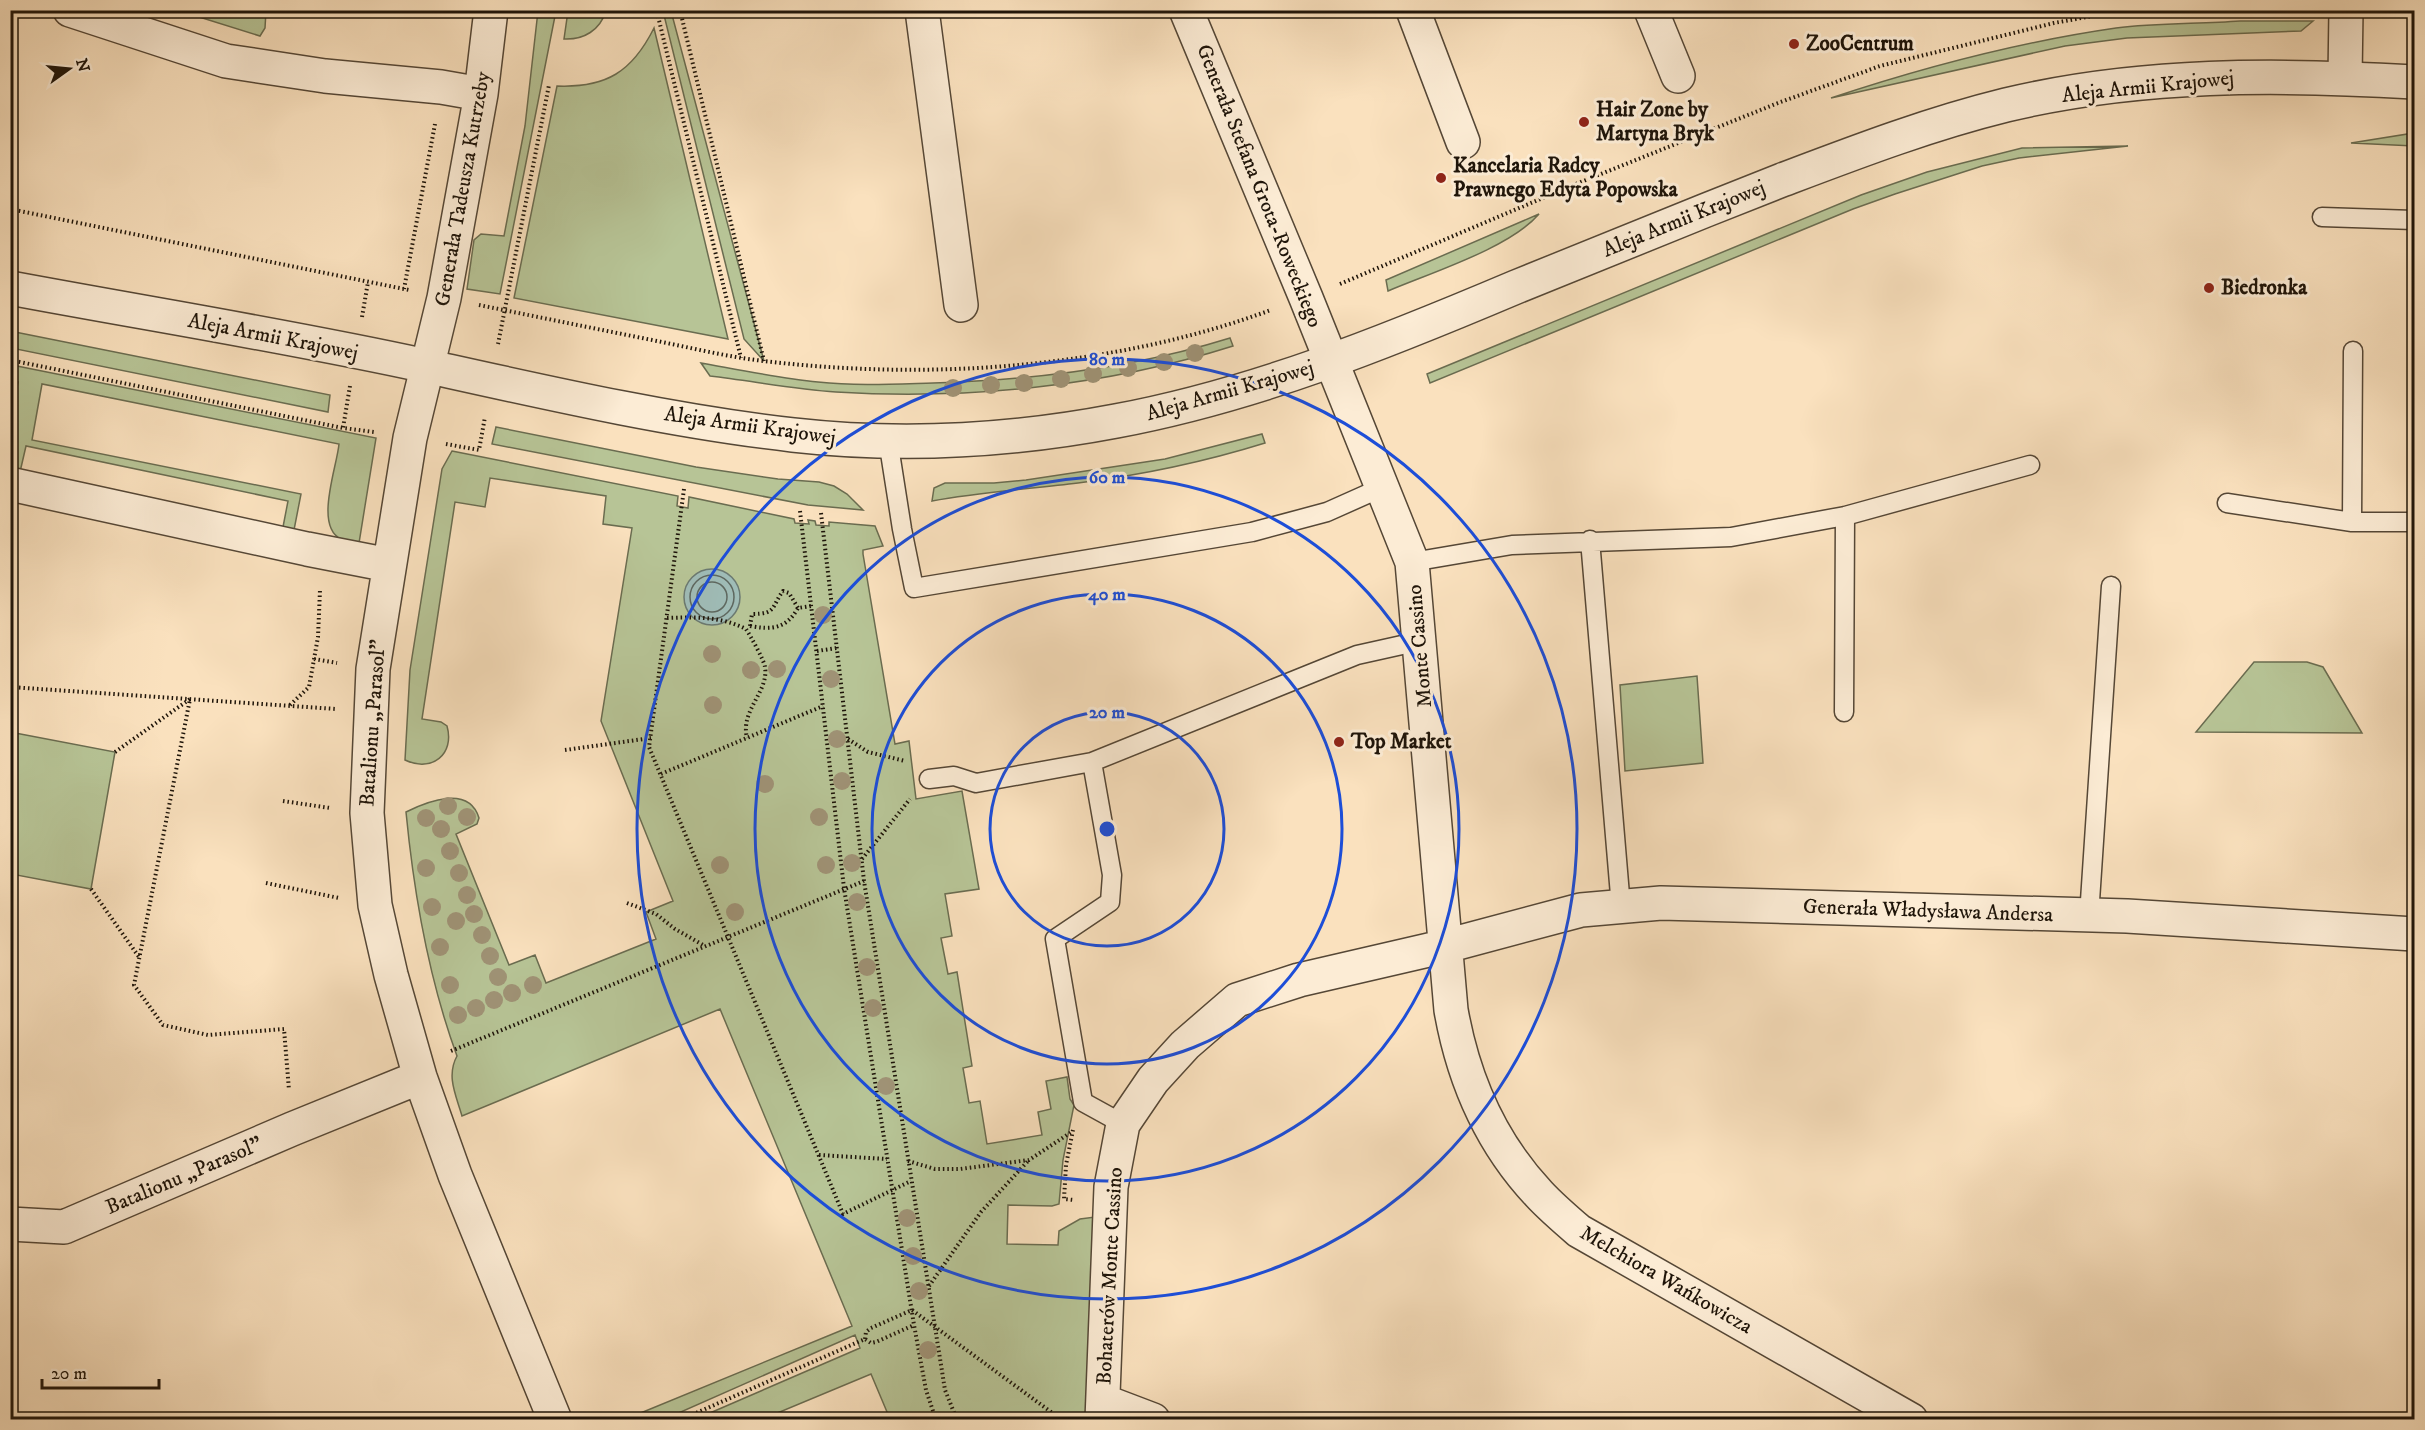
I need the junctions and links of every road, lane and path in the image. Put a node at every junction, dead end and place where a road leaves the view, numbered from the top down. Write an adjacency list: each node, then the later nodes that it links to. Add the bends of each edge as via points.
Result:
1 (70, 10): 17 (street, via 226,61 325,76)
2 (491, 10): 18 (street, Generała Tadeusza Kutrzeby)
3 (680, 10): 33 (path)
4 (922, 10): 27 (street)
5 (1186, 10): 26 (street, Generała Stefana Grota-Roweckiego)
6 (1413, 10): 19 (street)
7 (1651, 10): 13 (street)
8 (2125, 10): 26 (path, via 1927,53 1829,84)
9 (2346, 10): 14 (street)
10 (2394, 10): 12 (path)
11 (657, 12): 31 (path)
12 (2415, 12)
13 (1678, 76)
14 (2345, 78): 15 (street, Aleja Armii Krajowej); 34 (street, Aleja Armii Krajowej, via 2266,76 2120,85 2011,104 1947,121 1875,144 1666,225)
15 (2415, 82)
16 (549, 86): 28 (path)
17 (441, 87): 18 (street); 24 (path)
18 (481, 94): 25 (street, Generała Tadeusza Kutrzeby)
19 (1463, 142)
20 (10, 209): 24 (path)
21 (2322, 217): 22 (lane)
22 (2415, 220)
23 (10, 288): 35 (street, Aleja Armii Krajowej)
24 (404, 289): 25 (path)
25 (444, 298): 28 (path); 35 (street, Generała Tadeusza Kutrzeby)
26 (1306, 298): 33 (path, via 1177,340 1101,355 944,370 854,369); 34 (street, Generała Stefana Grota-Roweckiego)
27 (961, 305)
28 (504, 310): 29 (path); 31 (path)
29 (501, 329)
30 (2353, 351): 46 (lane)
31 (741, 358): 33 (path)
32 (10, 360): 36 (path)
33 (764, 361)
34 (1331, 362): 37 (street, Aleja Armii Krajowej, via 1184,408 1112,422 944,441); 40 (street, Monte Cassino)
35 (426, 366): 37 (street, Aleja Armii Krajowej, via 719,425 796,435); 51 (street, Batalionu „Parasol”)
36 (342, 428)
37 (888, 440): 40 (lane, via 915,588 1252,532 1327,512)
38 (2030, 465): 45 (lane)
39 (10, 484): 49 (street)
40 (1383, 487): 50 (street, Monte Cassino)
41 (684, 489): 55 (path)
42 (2227, 503): 46 (lane)
43 (800, 511): 53 (path)
44 (821, 513): 58 (path)
45 (1845, 516): 48 (lane, via 1731,537); 65 (lane)
46 (2352, 522): 47 (lane)
47 (2415, 522)
48 (1590, 540): 50 (lane, via 1512,545); 83 (lane)
49 (321, 552): 51 (street); 62 (path, via 318,637 309,687)
50 (1412, 562): 57 (street, Monte Cassino)
51 (389, 565): 64 (street, Batalionu „Parasol”)
52 (2111, 586): 84 (lane)
53 (811, 606): 54 (path); 59 (path)
54 (798, 608): 56 (path, via 782,627); 56 (path, via 789,593 783,591 773,610 752,614)
55 (667, 618): 56 (path, via 716,618); 66 (path)
56 (748, 628): 67 (path, via 766,669 764,686 745,726)
57 (1420, 641): 71 (lane, via 1357,655); 88 (street, Monte Cassino)
58 (837, 648): 59 (path); 68 (path)
59 (816, 651): 63 (path)
60 (10, 687): 61 (path)
61 (190, 699): 62 (path); 70 (path); 89 (path)
62 (290, 706): 64 (path)
63 (823, 706): 67 (path); 79 (path)
64 (369, 712): 75 (street, Batalionu „Parasol”)
65 (1844, 712)
66 (651, 738): 69 (path); 72 (path, via 650,747)
67 (747, 738): 72 (path)
68 (847, 739): 73 (path, via 868,752 910,762); 76 (path)
69 (565, 750)
70 (115, 752)
71 (1092, 762): 73 (lane, via 976,783 954,776); 91 (lane, via 1112,875 1110,902 1055,939 1083,1102)
72 (661, 774): 86 (path)
73 (929, 779): 76 (path)
74 (283, 801): 75 (path)
75 (367, 813): 82 (street, Batalionu „Parasol”)
76 (861, 860): 77 (path)
77 (864, 881): 79 (path); 97 (path)
78 (266, 884): 82 (path)
79 (844, 888): 86 (path); 95 (path)
80 (91, 889): 89 (path)
81 (627, 903): 87 (path, via 656,914)
82 (375, 905): 90 (street, Batalionu „Parasol”, via 391,975)
83 (1621, 907): 84 (street, Generała Władysława Andersa, via 1661,903); 88 (street, Generała Władysława Andersa, via 1581,910)
84 (2090, 916): 85 (street, Generała Władysława Andersa)
85 (2415, 934)
86 (728, 936): 87 (path); 94 (path)
87 (705, 946): 90 (path)
88 (1446, 946): 91 (street, Bohaterów Monte Cassino, via 1299,980 1237,1000 1185,1045); 113 (street, Melchiora Wańkowicza, via 1453,1022 1468,1078 1486,1119 1538,1194 1579,1231)
89 (139, 957): 92 (path, via 134,985 163,1025 208,1035 284,1029)
90 (431, 1066): 92 (street, Batalionu „Parasol”); 107 (street, Batalionu „Parasol”, via 455,1175)
91 (1122, 1124): 106 (street, Bohaterów Monte Cassino, via 1111,1187)
92 (292, 1129): 100 (street, Batalionu „Parasol”, via 64,1227)
93 (1073, 1131): 96 (path)
94 (819, 1155): 95 (path); 99 (path, via 843,1214)
95 (887, 1159): 99 (path)
96 (1029, 1160): 97 (path, via 960,1169 935,1169); 101 (path, via 981,1212)
97 (908, 1161): 98 (path)
98 (911, 1181): 99 (path); 101 (path)
99 (892, 1190): 102 (path)
100 (10, 1224)
101 (929, 1287): 104 (path)
102 (912, 1310): 103 (path); 104 (path); 105 (path, via 871,1328)
103 (914, 1325): 105 (path, via 876,1342); 109 (path, via 926,1390)
104 (935, 1326): 110 (path, via 945,1390); 111 (path)
105 (865, 1339): 108 (path)
106 (1102, 1410): 112 (street)
107 (555, 1419)
108 (680, 1419)
109 (936, 1419)
110 (957, 1419)
111 (1062, 1419)
112 (1153, 1419)
113 (1911, 1419)

